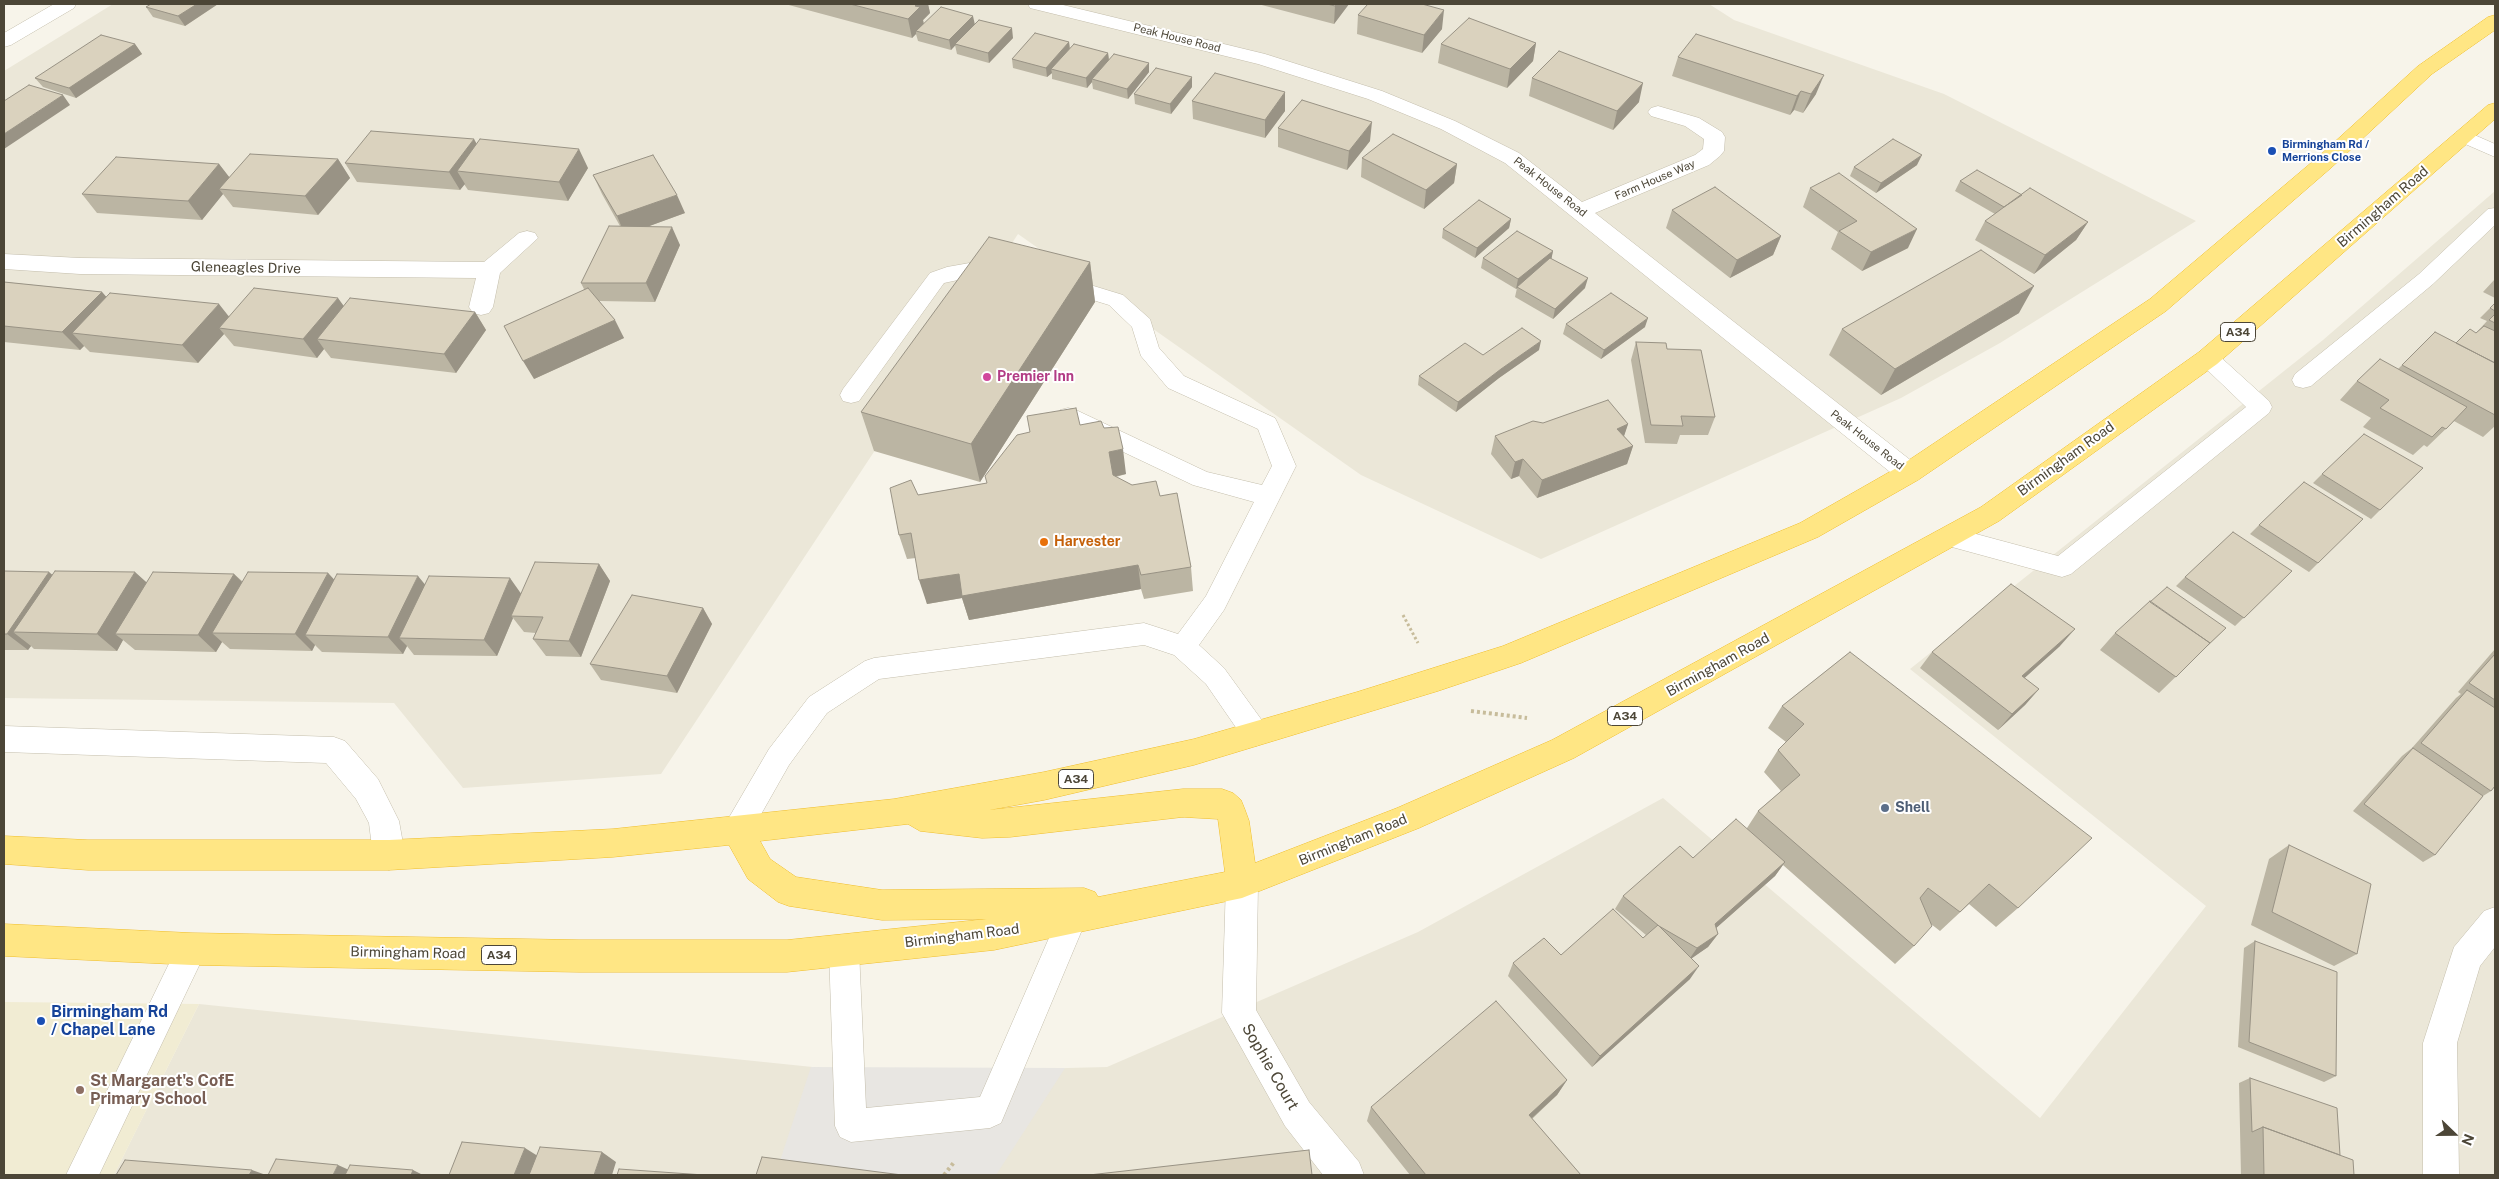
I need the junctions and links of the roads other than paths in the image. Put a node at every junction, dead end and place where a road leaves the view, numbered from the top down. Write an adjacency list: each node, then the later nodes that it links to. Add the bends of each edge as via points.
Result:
1 (67, 4): 4 (street)
2 (1037, 4): 9 (street, Peak House Road, via 1264,60 1375,95 1448,125 1512,158)
3 (2495, 21): 19 (highway, A34, via 2424,70 2325,162 2158,306)
4 (4, 41)
5 (2495, 109): 7 (highway, Birmingham Road / A34)
6 (1658, 112): 9 (street, Farm House Way, via 1692,122 1715,137 1713,150 1702,160)
7 (2463, 136): 8 (lane); 15 (highway, Birmingham Road / A34)
8 (2495, 151)
9 (1580, 211): 19 (street, Peak House Road)
10 (2495, 214): 16 (lane, via 2426,279)
11 (527, 238): 13 (street)
12 (4, 262): 13 (street, Gleneagles Drive, via 80,266)
13 (489, 270): 14 (street)
14 (481, 307)
15 (2208, 358): 21 (highway, Birmingham Road / A34, via 1990,514); 21 (lane, via 2261,407 2062,567)
16 (2302, 380)
17 (851, 395): 20 (lane, via 937,278 981,268 1068,284 1116,300 1142,324 1149,351 1176,382 1267,424 1284,466)
18 (1068, 416): 20 (lane, via 1201,478)
19 (1909, 473): 23 (highway, A34, via 1809,530 1511,654 1357,706)
20 (1268, 496): 22 (lane, via 1215,603)
21 (1950, 537): 29 (highway, Birmingham Road / A34, via 1563,749 1408,818)
22 (1183, 647): 23 (lane, via 1215,676); 26 (lane, via 1144,634 874,669 818,705 779,757)
23 (1256, 734): 25 (highway, A34, via 1194,752 1044,786)
24 (4, 739): 28 (street, via 293,746 334,750 367,789 384,821)
25 (894, 813): 26 (highway, A34); 29 (highway, via 954,821 1010,823 1183,803 1222,803 1230,810 1234,821)
26 (737, 830): 28 (highway, A34, via 613,843); 30 (highway, via 759,869 789,891 882,904)
27 (4, 850): 28 (highway, A34, via 97,855)
28 (389, 855)
29 (1242, 883): 30 (highway, Birmingham Road / A34); 37 (street, Sophie Court, via 1239,1013 1297,1114)
30 (1140, 903): 31 (highway, Birmingham Road / A34)
31 (1072, 918): 35 (highway, Birmingham Road / A34, via 994,934); 35 (lane, via 990,1112 851,1126)
32 (2495, 922): 38 (street, via 2466,958 2440,1043)
33 (4, 940): 34 (highway, Birmingham Road / A34)
34 (192, 949): 35 (highway, Birmingham Road / A34, via 579,956 787,956); 36 (lane)
35 (844, 950)
36 (82, 1175)
37 (1346, 1175)
38 (2441, 1175)

